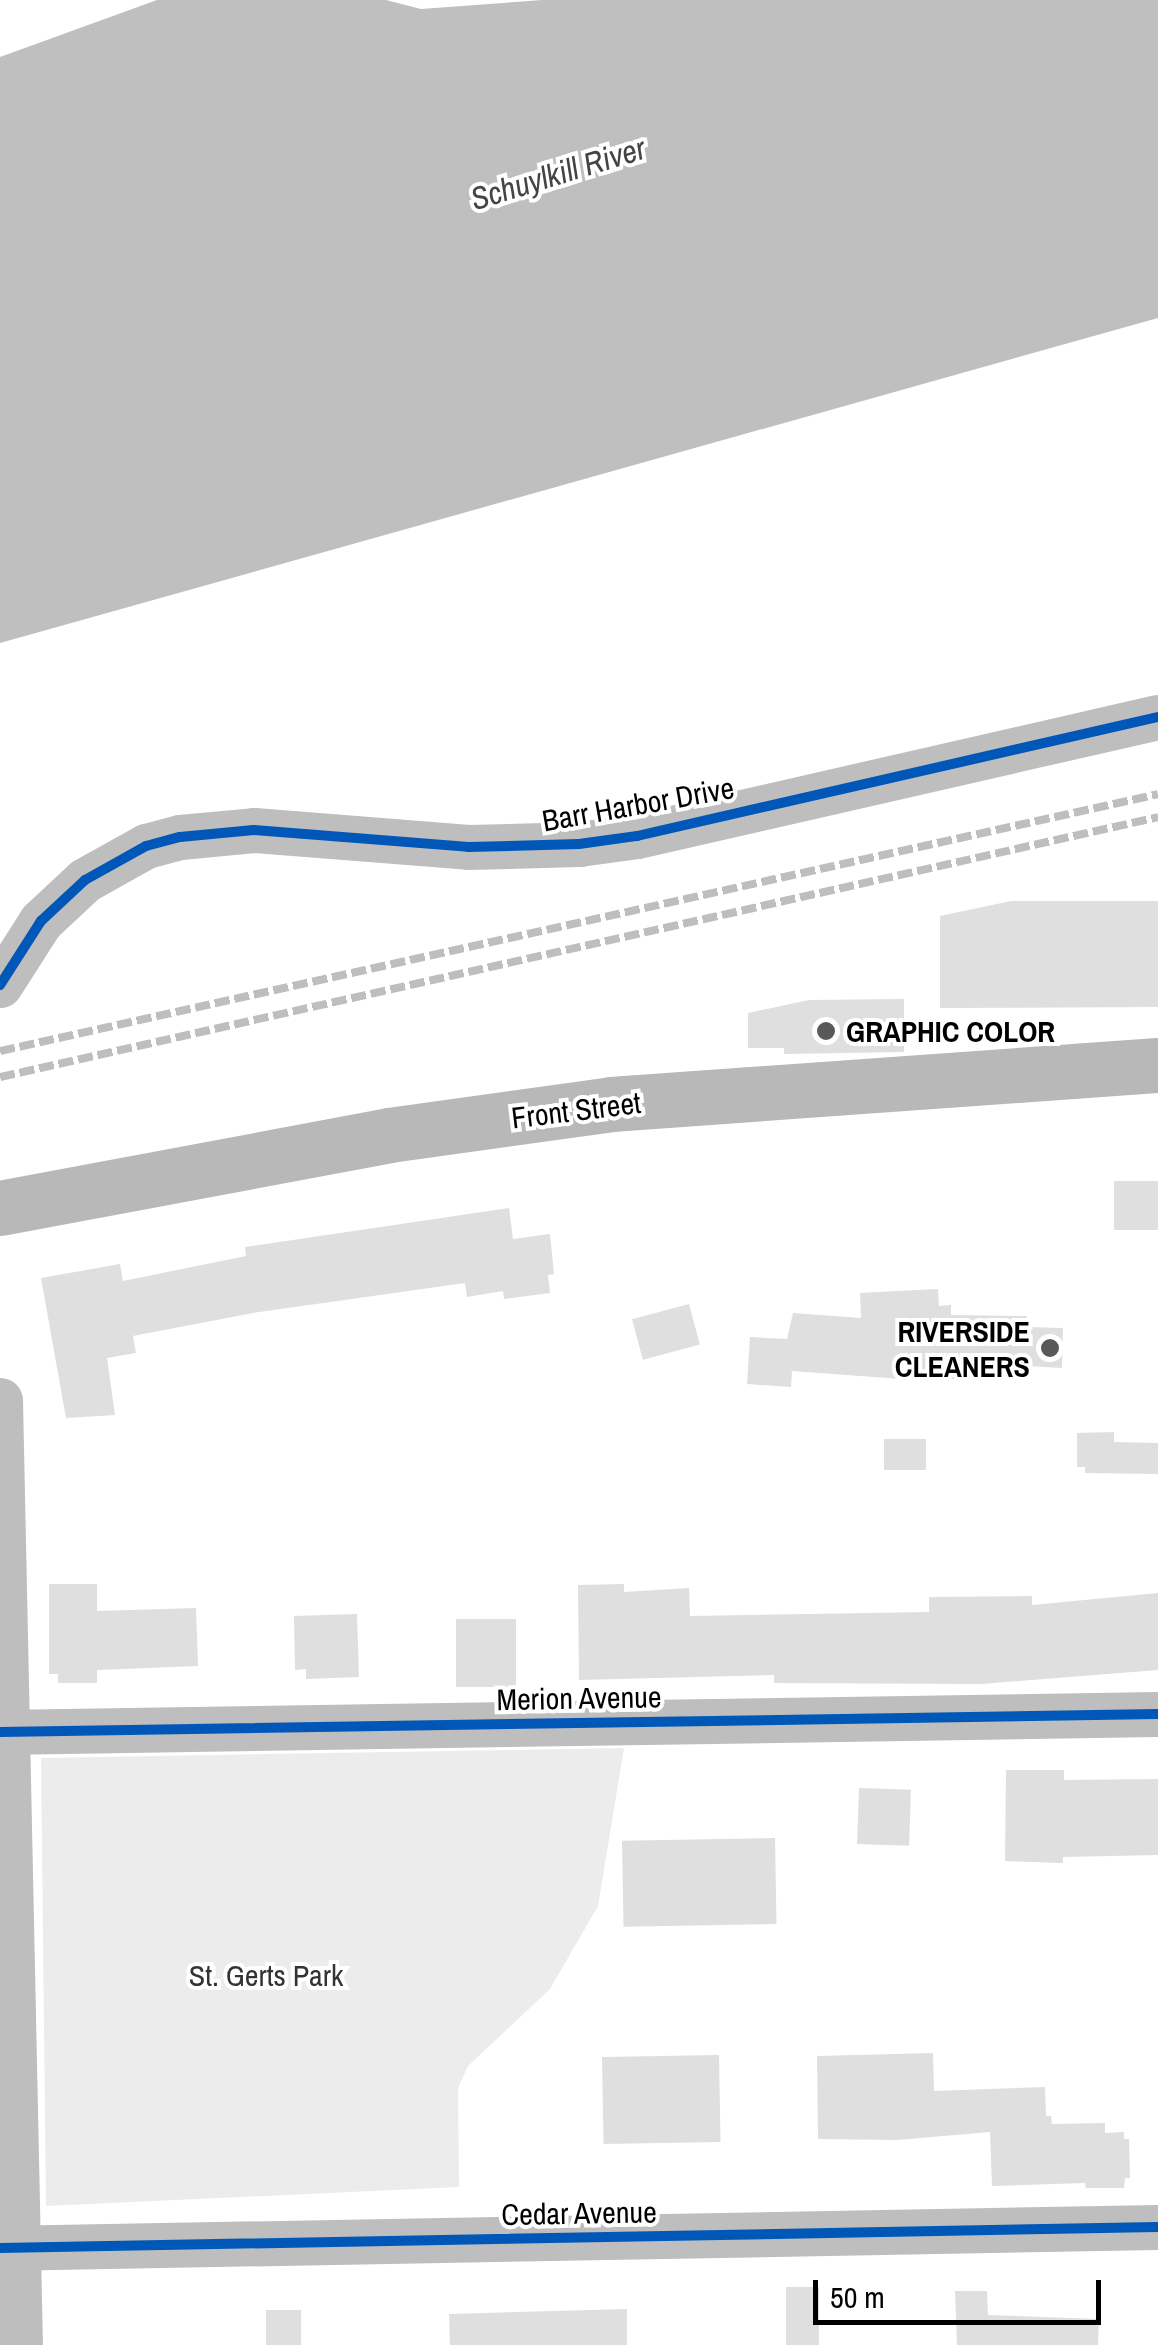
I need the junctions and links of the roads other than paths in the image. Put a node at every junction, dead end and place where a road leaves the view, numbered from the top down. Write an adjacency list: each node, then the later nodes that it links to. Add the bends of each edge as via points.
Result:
1 (1158, 718): 2 (street, Barr Harbor Drive, via 579,844 468,847 254,830 180,837 146,846 85,880 40,920)
2 (0, 985)
3 (1158, 1065): 4 (main road, Front Street, via 612,1104 388,1135)
4 (0, 1208)
5 (0, 1400): 7 (street)
6 (1158, 1714): 7 (street, Merion Avenue)
7 (4, 1732): 9 (street)
8 (1158, 2227): 9 (street, Cedar Avenue)
9 (9, 2248): 10 (street)
10 (20, 2345)

